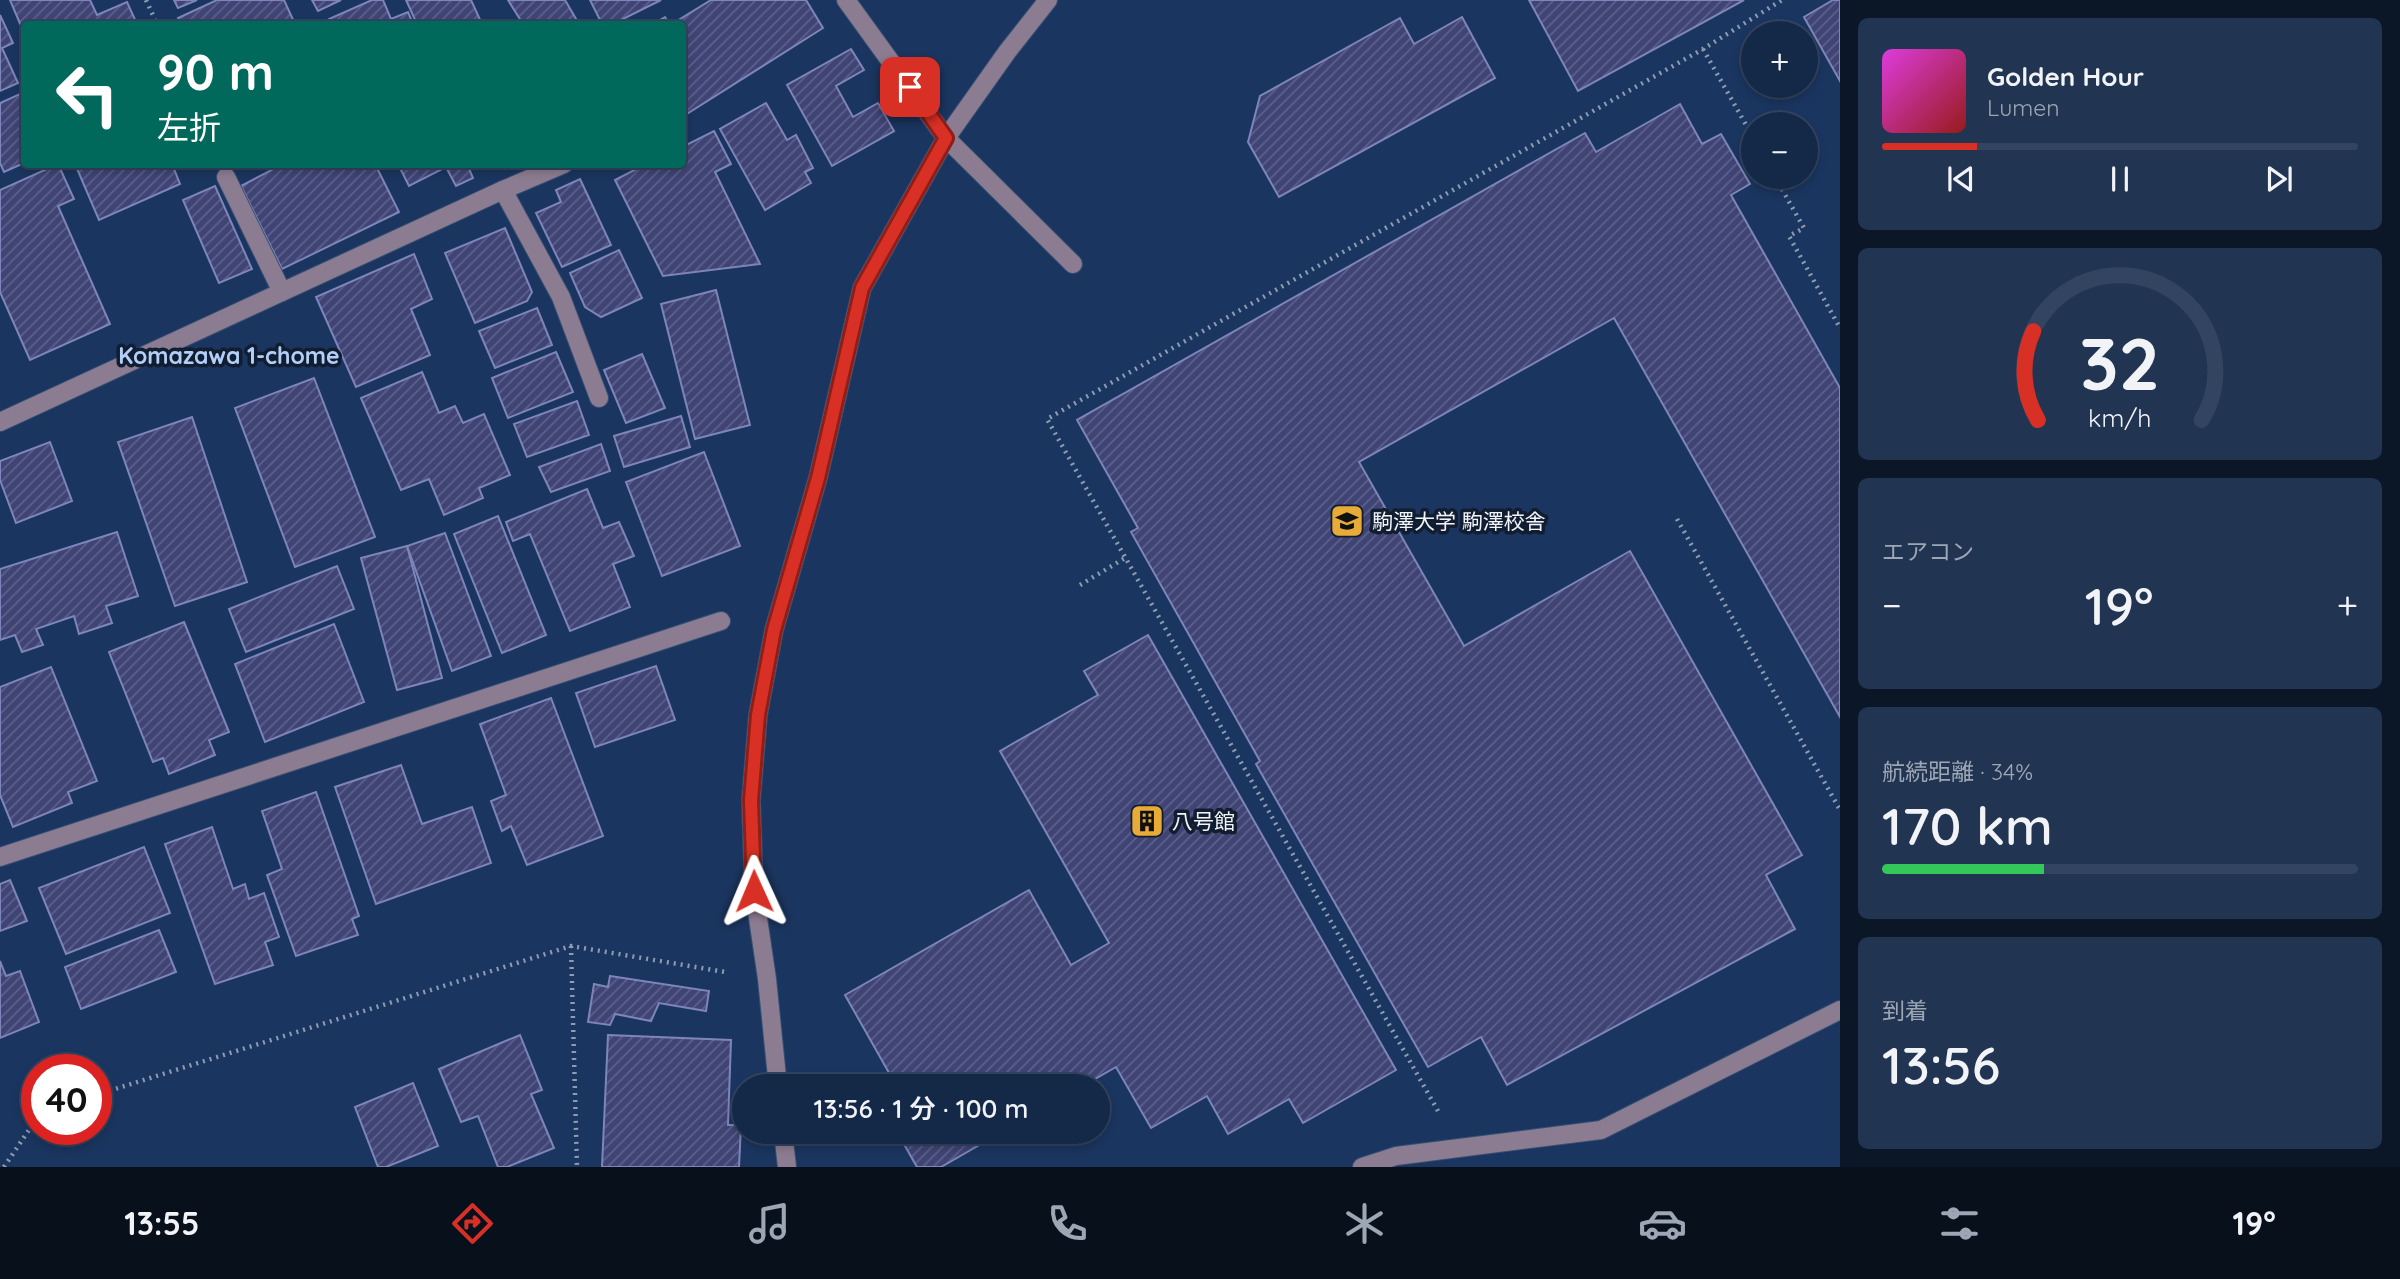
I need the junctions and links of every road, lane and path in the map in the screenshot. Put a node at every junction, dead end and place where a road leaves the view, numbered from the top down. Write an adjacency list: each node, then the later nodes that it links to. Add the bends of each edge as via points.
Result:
1 (146, 0): 5 (path)
2 (846, 0): 8 (street)
3 (1048, 0): 8 (street)
4 (1782, 0): 6 (path)
5 (156, 21)
6 (1703, 49): 7 (path); 19 (path, via 1047,419)
7 (1741, 116)
8 (946, 138): 13 (street); 25 (street, via 862,288 818,478 774,630 758,715 751,800 754,891)
9 (555, 168): 12 (street)
10 (226, 177): 14 (street)
11 (1781, 189): 15 (path, via 1804,228 1789,236)
12 (503, 190): 14 (street); 16 (street, via 561,297)
13 (1073, 264)
14 (282, 292): 17 (street)
15 (1840, 328)
16 (599, 398)
17 (0, 422)
18 (1676, 519): 22 (path)
19 (1125, 558): 20 (path); 28 (path)
20 (1080, 585)
21 (721, 621): 23 (street)
22 (1840, 810)
23 (0, 857)
24 (571, 946): 25 (path); 29 (path); 33 (path)
25 (768, 979): 27 (street)
26 (1840, 1010): 35 (street, via 1601,1130 1396,1156)
27 (777, 1074)
28 (1421, 1079)
29 (112, 1090)
30 (21, 1142): 32 (path)
31 (784, 1144): 34 (street)
32 (4, 1167)
33 (577, 1167)
34 (787, 1167)
35 (1362, 1167)

